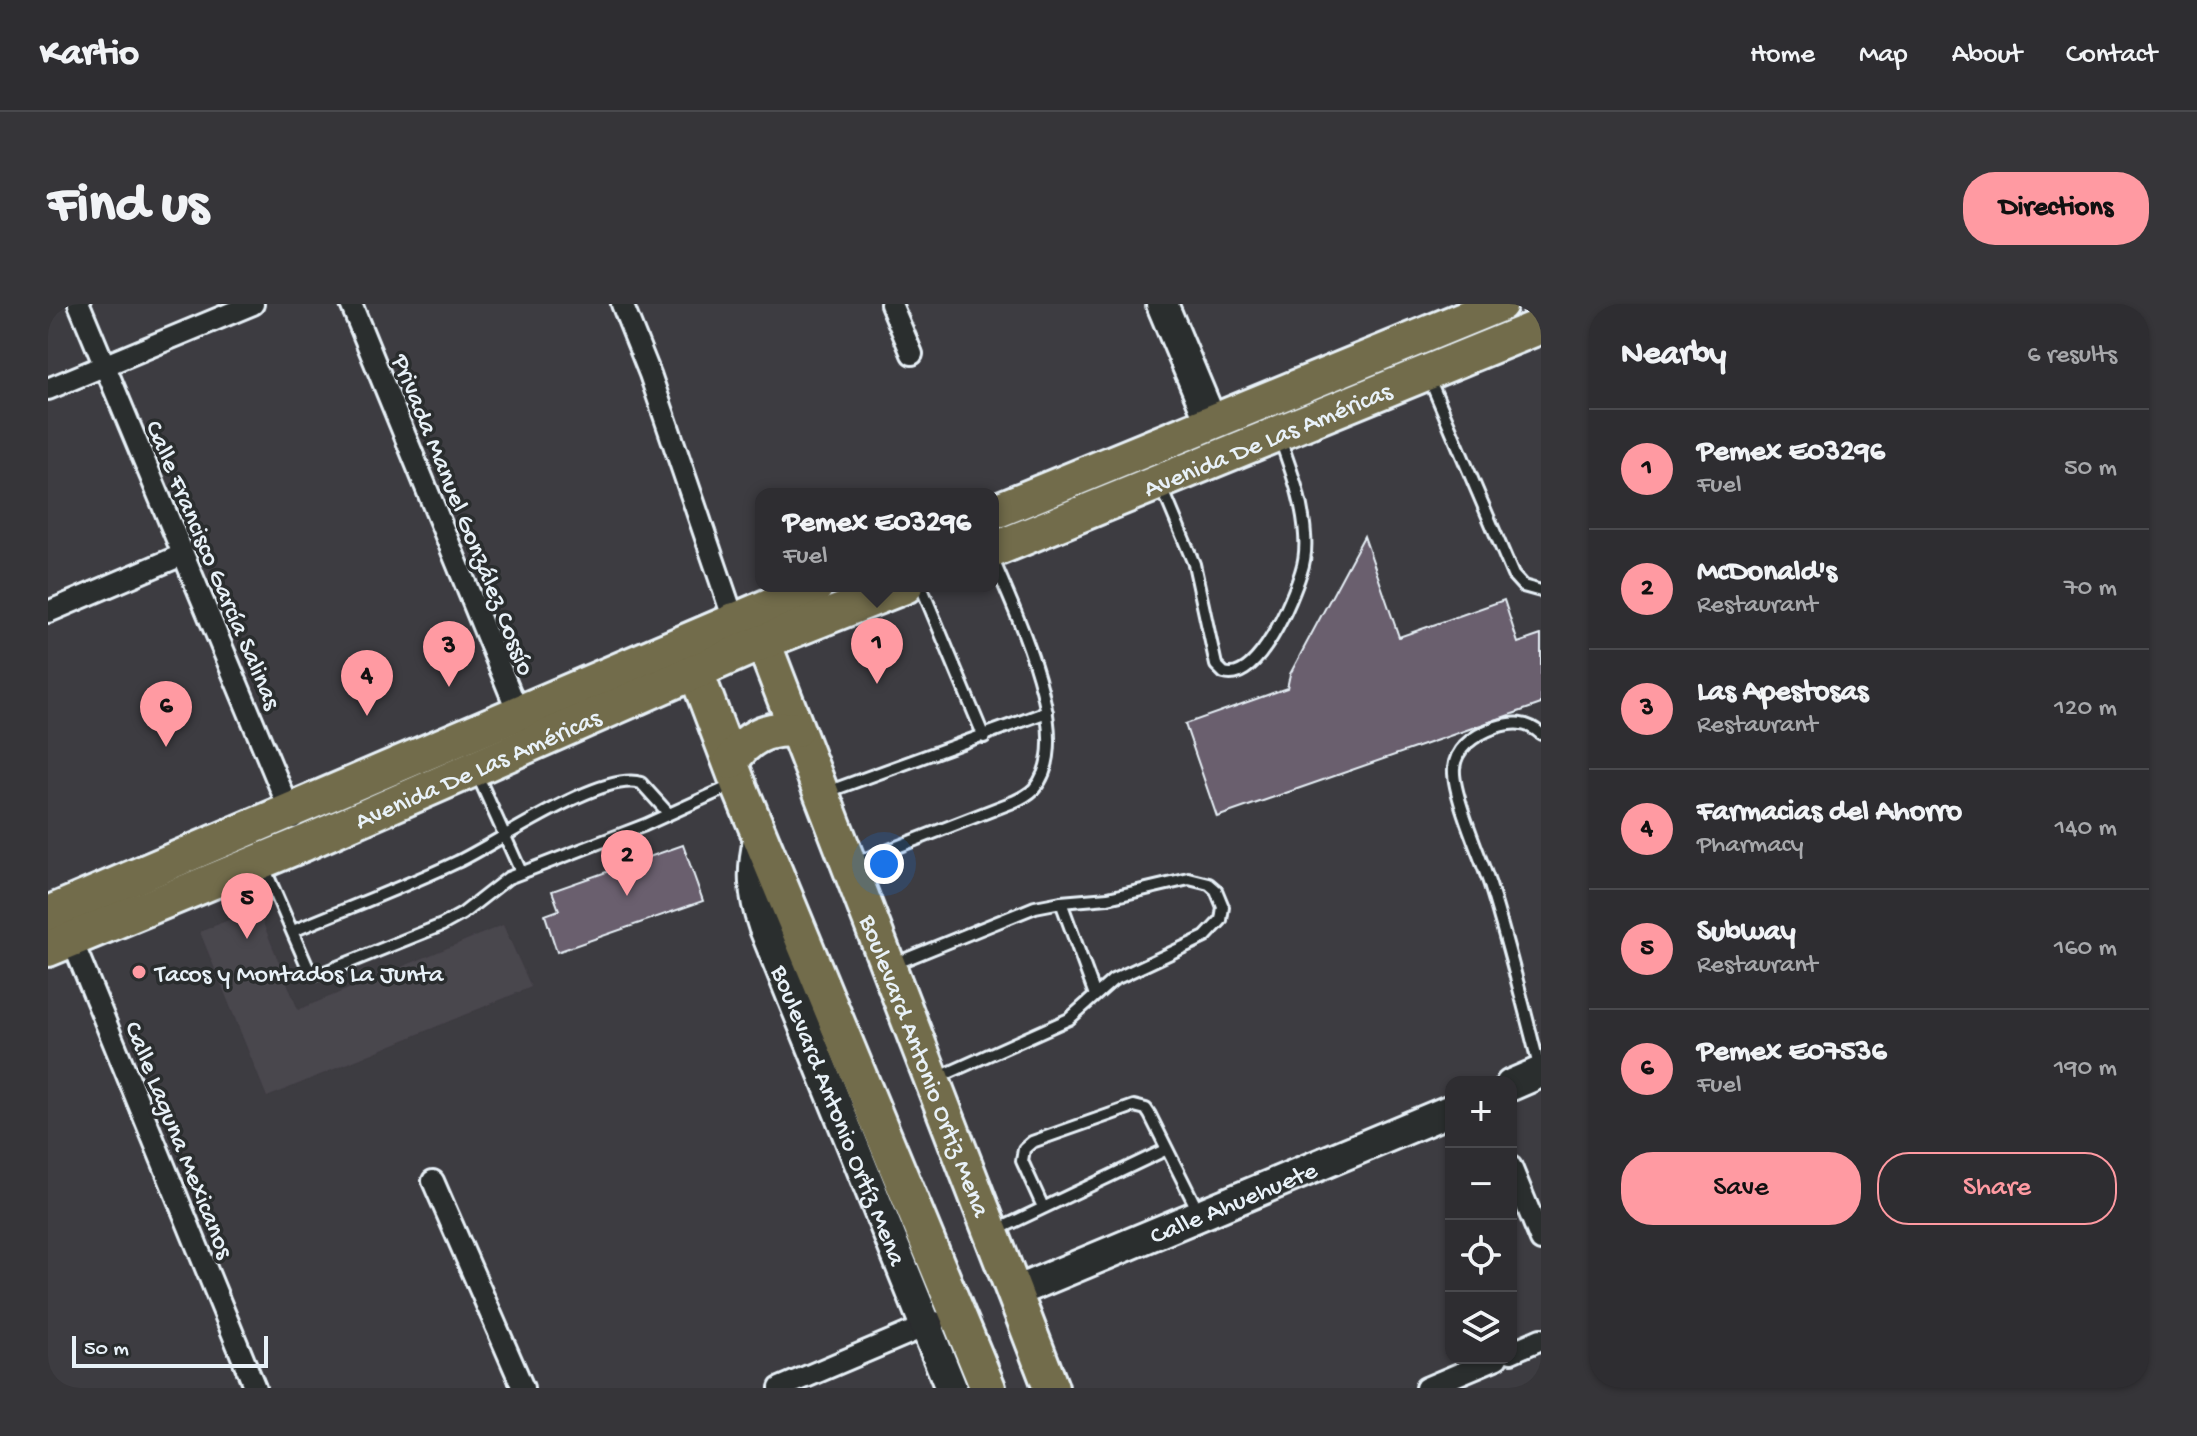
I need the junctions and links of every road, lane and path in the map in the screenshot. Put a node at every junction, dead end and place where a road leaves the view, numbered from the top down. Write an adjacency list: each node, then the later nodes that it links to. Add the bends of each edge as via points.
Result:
1 (79, 304): 10 (street, Calle Francisco García Salinas)
2 (253, 304): 10 (street)
3 (351, 304): 28 (street, Privada Manuel González Cossío)
4 (622, 304): 25 (street)
5 (891, 304): 9 (street)
6 (1162, 304): 13 (street)
7 (1500, 304): 13 (main road, Avenida De Las Américas)
8 (1541, 326): 11 (main road, Avenida De Las Américas)
9 (912, 354)
10 (104, 366): 12 (street); 18 (street, Calle Francisco García Salinas)
11 (1427, 373): 14 (main road, Avenida De Las Américas); 20 (lane, via 1513,575 1523,586)
12 (48, 389)
13 (1211, 421): 16 (main road, Avenida De Las Américas)
14 (1278, 433): 15 (main road, Avenida De Las Américas); 15 (lane, via 1301,502 1305,556 1262,652 1238,675 1216,665 1194,564)
15 (1160, 483): 17 (main road, Avenida De Las Américas)
16 (999, 509)
17 (999, 548)
18 (182, 555): 24 (street); 37 (street, Calle Francisco García Salinas)
19 (999, 574): 29 (lane, via 1032,656)
20 (1541, 591)
21 (802, 592): 25 (main road, Avenida De Las Américas)
22 (890, 592): 26 (main road, Avenida De Las Américas)
23 (924, 592): 32 (lane)
24 (48, 612)
25 (734, 620): 26 (main road); 27 (main road, Avenida De Las Américas)
26 (763, 642): 27 (main road, Avenida De Las Américas); 30 (main road, Boulevard Antonio Ortiz Mena)
27 (690, 657): 28 (main road, Avenida De Las Américas); 33 (main road, Avenida De Las Américas); 35 (main road)
28 (518, 712): 33 (street, Privada Manuel González Cossío); 37 (main road, Avenida De Las Américas)
29 (1047, 712): 32 (lane); 43 (lane, via 1043,773 1025,796)
30 (795, 730): 35 (main road, via 770,730 747,742); 36 (main road, Boulevard Antonio Ortiz Mena)
31 (1541, 734): 50 (lane, via 1522,723 1487,730 1463,746 1454,767)
32 (984, 737): 36 (lane)
33 (531, 744): 34 (main road, Avenida De Las Américas)
34 (475, 769): 40 (lane); 41 (main road, Avenida De Las Américas)
35 (735, 773): 38 (lane); 39 (main road)
36 (820, 795): 43 (main road, Boulevard Antonio Ortiz Mena)
37 (290, 810): 41 (street, Calle Francisco García Salinas); 46 (main road, Avenida De Las Américas)
38 (669, 814): 40 (lane, via 645,786 625,781 551,810); 44 (lane)
39 (760, 835): 62 (main road); 63 (street, Boulevard Antonio Ortíz Mena, via 753,863 757,906)
40 (506, 836): 44 (lane); 47 (lane, via 449,866)
41 (305, 843): 42 (main road, Avenida De Las Américas)
42 (261, 861): 46 (main road, Avenida De Las Américas); 47 (lane)
43 (848, 866): 48 (main road, Boulevard Antonio Ortiz Mena)
44 (521, 872): 47 (lane, via 442,925 325,973 308,968)
45 (1061, 902): 48 (lane, via 1035,907); 49 (lane); 49 (lane, via 1108,898 1189,879 1209,884 1221,899 1221,920 1205,937 1123,975)
46 (57, 928): 67 (street, Calle Laguna Mexicanos)
47 (293, 931)
48 (887, 967): 51 (main road, Boulevard Antonio Ortiz Mena)
49 (1095, 995): 51 (lane, via 1069,1019)
50 (1541, 1072): 52 (street)
51 (932, 1080): 59 (main road, Boulevard Antonio Ortiz Mena)
52 (1517, 1082)
53 (1445, 1112): 58 (street, Calle Ahuehuete)
54 (1167, 1149): 57 (lane); 57 (lane, via 1146,1109 1134,1106 1032,1142 1022,1161); 58 (lane)
55 (433, 1181): 68 (street)
56 (1517, 1182): 60 (street)
57 (1043, 1207): 59 (lane)
58 (1200, 1214): 61 (street, Calle Ahuehuete)
59 (991, 1233): 61 (main road, Boulevard Antonio Ortiz Mena)
60 (1541, 1240)
61 (1015, 1292): 72 (main road, Boulevard Antonio Ortiz Mena)
62 (956, 1313): 63 (street); 71 (main road)
63 (925, 1326): 69 (street); 70 (street, Boulevard Antonio Ortíz Mena)
64 (1541, 1339): 65 (street)
65 (1517, 1349)
66 (1483, 1364): 73 (street)
67 (255, 1388)
68 (523, 1388)
69 (780, 1388)
70 (951, 1388)
71 (988, 1388)
72 (1051, 1388)
73 (1426, 1388)

